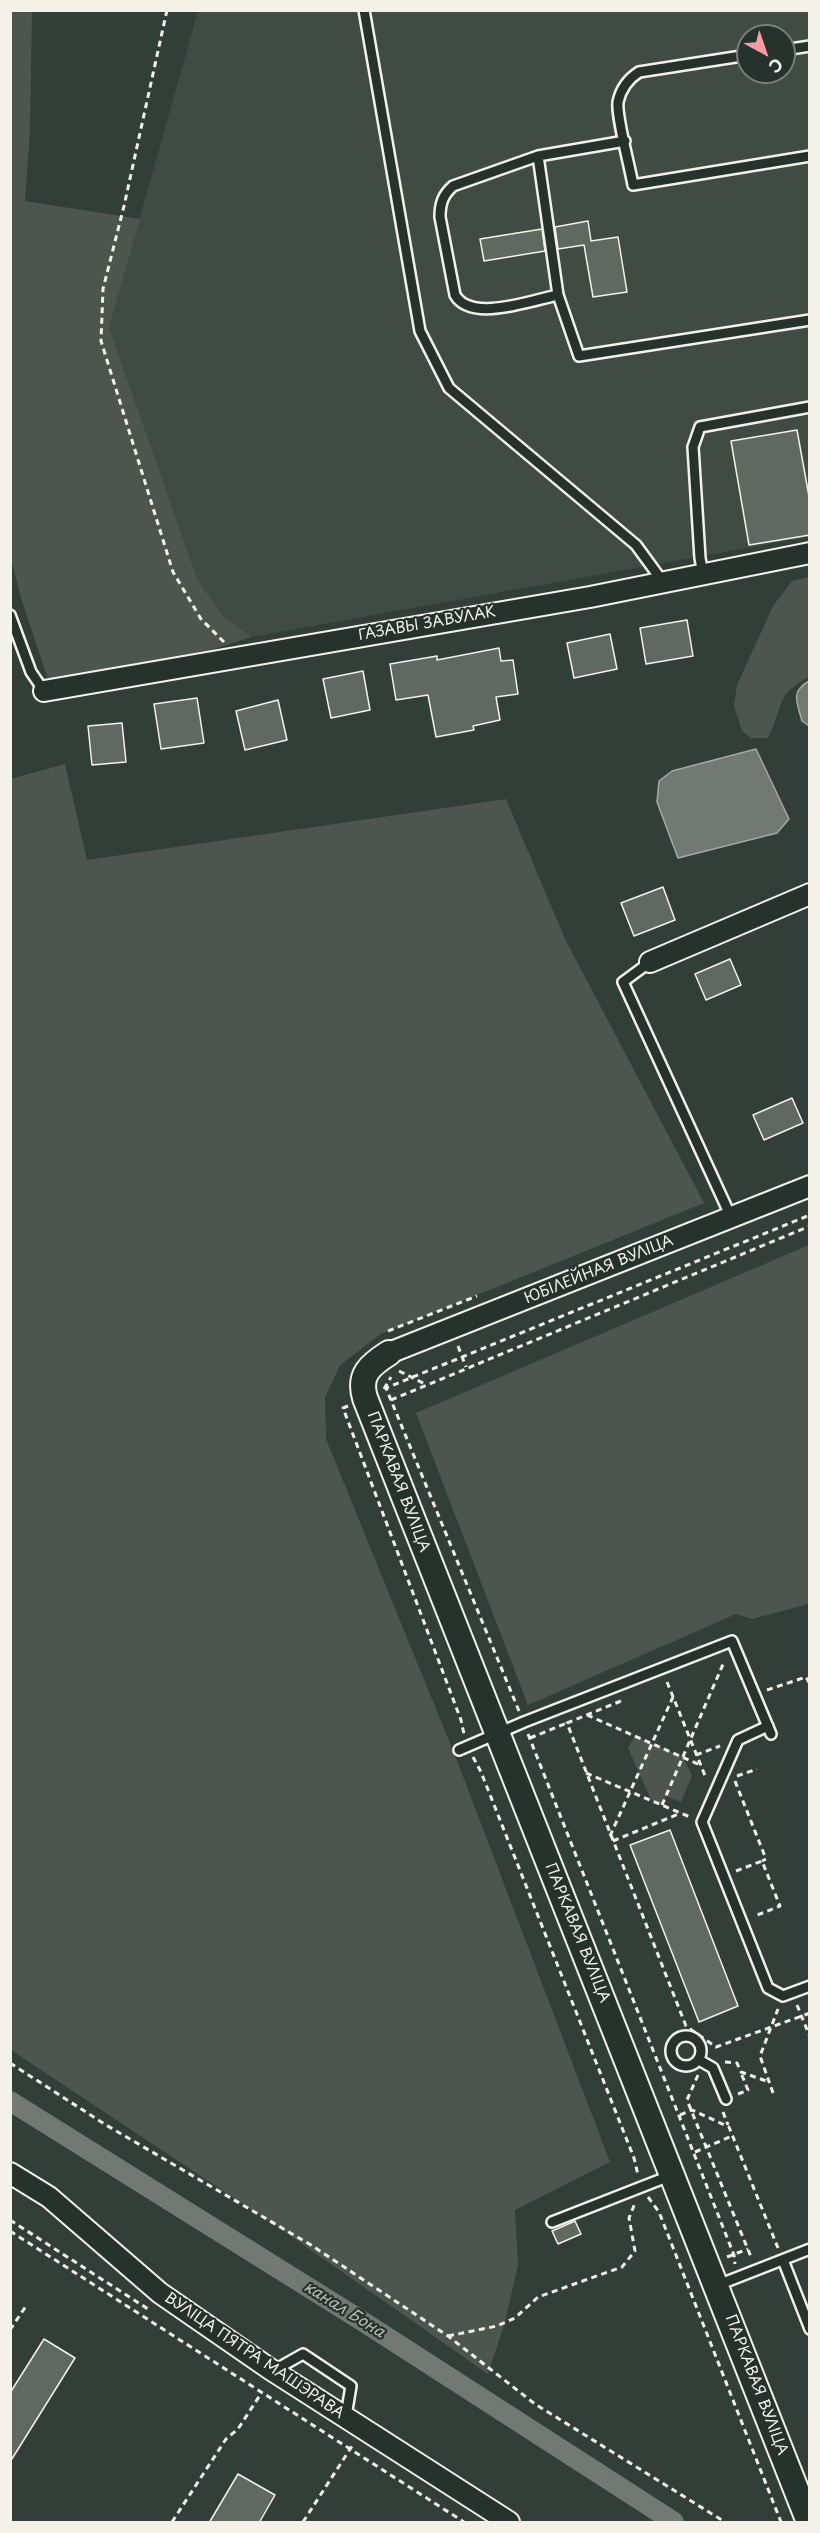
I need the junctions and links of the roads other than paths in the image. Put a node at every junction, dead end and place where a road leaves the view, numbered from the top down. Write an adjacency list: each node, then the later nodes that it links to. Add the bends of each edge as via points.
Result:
1 (364, 10): 11 (lane, via 420,331 449,388 636,545)
2 (736, 58): 3 (lane, via 639,72 630,78 618,104)
3 (625, 141): 4 (lane); 5 (lane, via 633,185)
4 (538, 156): 6 (lane); 6 (lane, via 453,186 444,194 440,217 455,295 468,308 488,309)
5 (810, 156)
6 (558, 294): 7 (lane, via 579,356)
7 (810, 320)
8 (810, 407): 10 (lane, via 700,427 693,447)
9 (810, 553): 10 (street, ГАЗАВЫ ЗАВУЛАК)
10 (703, 574): 11 (street, ГАЗАВЫ ЗАВУЛАК)
11 (663, 582): 13 (street, ГАЗАВЫ ЗАВУЛАК)
12 (10, 615): 13 (lane, via 31,672)
13 (44, 691)
14 (810, 894): 15 (street)
15 (650, 962): 17 (lane, via 623,982)
16 (810, 1186): 17 (street, ЮБІЛЕЙНАЯ ВУЛІЦА)
17 (731, 1217): 18 (street, ЮБІЛЕЙНАЯ ВУЛІЦА, via 451,1329)
18 (392, 1361): 19 (street, ПАРКАВАЯ ВУЛІЦА, via 367,1370 363,1390)
19 (497, 1734): 20 (lane); 21 (lane, via 732,1641 770,1730 738,1740 702,1822 768,1988 787,1994); 25 (street, ПАРКАВАЯ ВУЛІЦА)
20 (464, 1748)
21 (810, 1986)
22 (699, 2060): 22 (lane, via 702,2050 698,2041 678,2033 671,2055 676,2064 686,2067); 23 (lane, via 713,2068)
23 (726, 2099)
24 (10, 2173): 31 (street, ВУЛІЦА ПЯТРА МАШЭРАВА, via 49,2198 160,2293)
25 (675, 2174): 26 (lane); 29 (street, ПАРКАВАЯ ВУЛІЦА)
26 (552, 2222)
27 (810, 2249): 28 (lane)
28 (783, 2260): 29 (lane); 30 (lane)
29 (726, 2282): 34 (street, ПАРКАВАЯ ВУЛІЦА)
30 (810, 2329)
31 (270, 2369): 32 (street, ВУЛІЦА ПЯТРА МАШЭРАВА); 32 (lane, via 303,2354 351,2386 347,2410)
32 (357, 2424): 33 (street, ВУЛІЦА ПЯТРА МАШЭРАВА)
33 (509, 2523)
34 (809, 2523)

